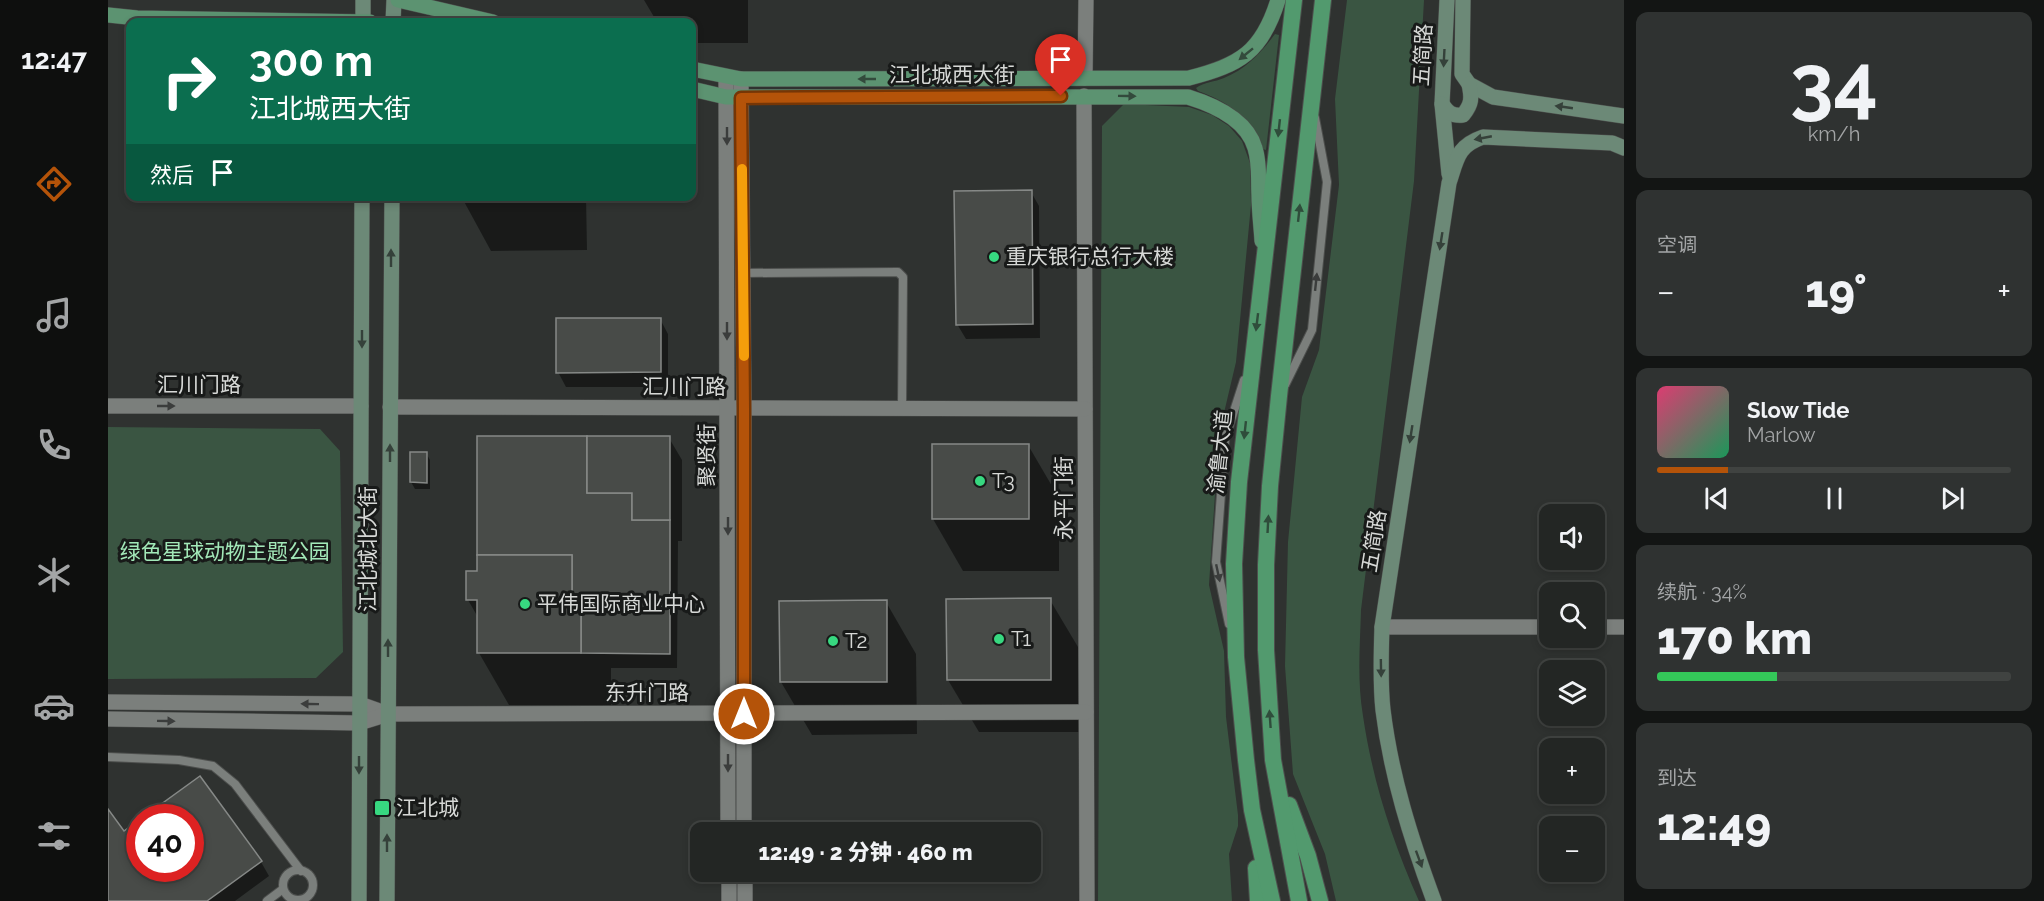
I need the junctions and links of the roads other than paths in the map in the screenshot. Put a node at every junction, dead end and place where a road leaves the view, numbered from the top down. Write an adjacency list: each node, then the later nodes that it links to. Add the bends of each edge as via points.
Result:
1 (363, 0): 10 (main road)
2 (396, 0): 11 (main road); 12 (main road)
3 (1086, 0): 15 (street)
4 (1447, 0): 21 (main road, 五简路, one-way to 21)
5 (1463, 0): 16 (main road, 五简路, via 1462,74)
6 (1285, 3): 15 (main road, 江北城西大街, one-way to 15, via 1253,48 1217,71 1189,78); 27 (highway, 渝鲁大道, one-way to 27)
7 (1322, 5): 20 (highway)
8 (108, 15): 9 (main road)
9 (136, 18)
10 (363, 18)
11 (394, 18)
12 (475, 18)
13 (696, 70): 14 (main road, 江北城西大街)
14 (734, 78): 15 (main road, 江北城西大街, one-way to 14); 19 (street, 聚贤街)
15 (1085, 78)
16 (1469, 84): 21 (main road, via 1471,106 1463,115 1448,113); 22 (main road, one-way to 16, via 1493,97)
17 (696, 90): 19 (main road, 江北城西大街)
18 (1084, 96): 19 (main road, 江北城西大街); 27 (main road, 江北城西大街, one-way to 27, via 1188,97 1226,113 1244,129 1255,147 1259,169); 36 (street, 永平门街)
19 (734, 97): 28 (street, 聚贤街); 33 (street, 聚贤街, one-way to 33)
20 (1312, 99): 29 (highway, one-way to 20); 29 (lane, one-way to 20, via 1312,330 1327,182)
21 (1442, 104): 24 (main road, 五简路)
22 (1623, 116)
23 (1624, 148): 24 (main road, 五简路, one-way to 24, via 1612,143 1483,136 1464,146)
24 (1449, 183): 37 (main road, 五简路, one-way to 37)
25 (362, 201): 31 (main road, 江北城北大街, one-way to 31)
26 (392, 201): 32 (main road, 江北城北大街, one-way to 26)
27 (1264, 265): 51 (highway, 渝鲁大道, one-way to 51, via 1239,482 1234,564 1236,657)
28 (743, 273): 34 (street, 聚贤街); 35 (lane, via 898,272 903,277)
29 (1280, 396): 50 (highway, one-way to 29, via 1266,650 1266,565)
30 (108, 406): 31 (street, 汇川门路, one-way to 31)
31 (361, 406): 42 (main road, 江北城北大街)
32 (390, 407): 33 (street, 汇川门路); 44 (main road, 江北城北大街, one-way to 32)
33 (728, 408): 34 (street, 汇川门路); 45 (street, 聚贤街, one-way to 45)
34 (744, 408): 35 (street, 汇川门路); 46 (street, 聚贤街)
35 (902, 408): 36 (street, 汇川门路)
36 (1085, 409): 43 (street, 永平门街)
37 (1382, 627): 38 (street); 69 (main road, 五简路, one-way to 69, via 1383,709 1391,755 1413,843)
38 (1539, 627)
39 (1605, 627): 40 (street)
40 (1624, 627)
41 (108, 702): 42 (street, 东升门路, one-way to 41)
42 (360, 704): 44 (street, 东升门路); 48 (main road, 江北城北大街)
43 (1086, 712): 46 (street, 东升门路); 64 (street, 永平门街)
44 (388, 714): 45 (street, 东升门路); 48 (street, 东升门路); 61 (main road, 江北城北大街, one-way to 44)
45 (728, 714): 46 (street, 东升门路); 52 (street, 聚贤街, one-way to 52)
46 (744, 714): 53 (street, 聚贤街)
47 (108, 719): 48 (street, 东升门路, one-way to 48)
48 (360, 723): 60 (main road, 江北城北大街, one-way to 60)
49 (108, 757): 54 (lane, via 179,760 213,766 235,784)
50 (1273, 760): 67 (highway); 68 (highway)
51 (1252, 810): 65 (highway); 66 (highway, 渝鲁大道)
52 (728, 822)
53 (744, 822)
54 (301, 870): 57 (lane, via 287,875); 58 (lane, via 313,884)
55 (729, 882): 62 (street)
56 (745, 882): 63 (street)
57 (284, 889): 58 (lane, via 294,900); 59 (lane)
58 (304, 900)
59 (267, 901)
60 (359, 901)
61 (387, 901)
62 (729, 901)
63 (745, 901)
64 (1087, 901)
65 (1258, 901)
66 (1272, 901)
67 (1299, 901)
68 (1320, 901)
69 (1434, 901)

